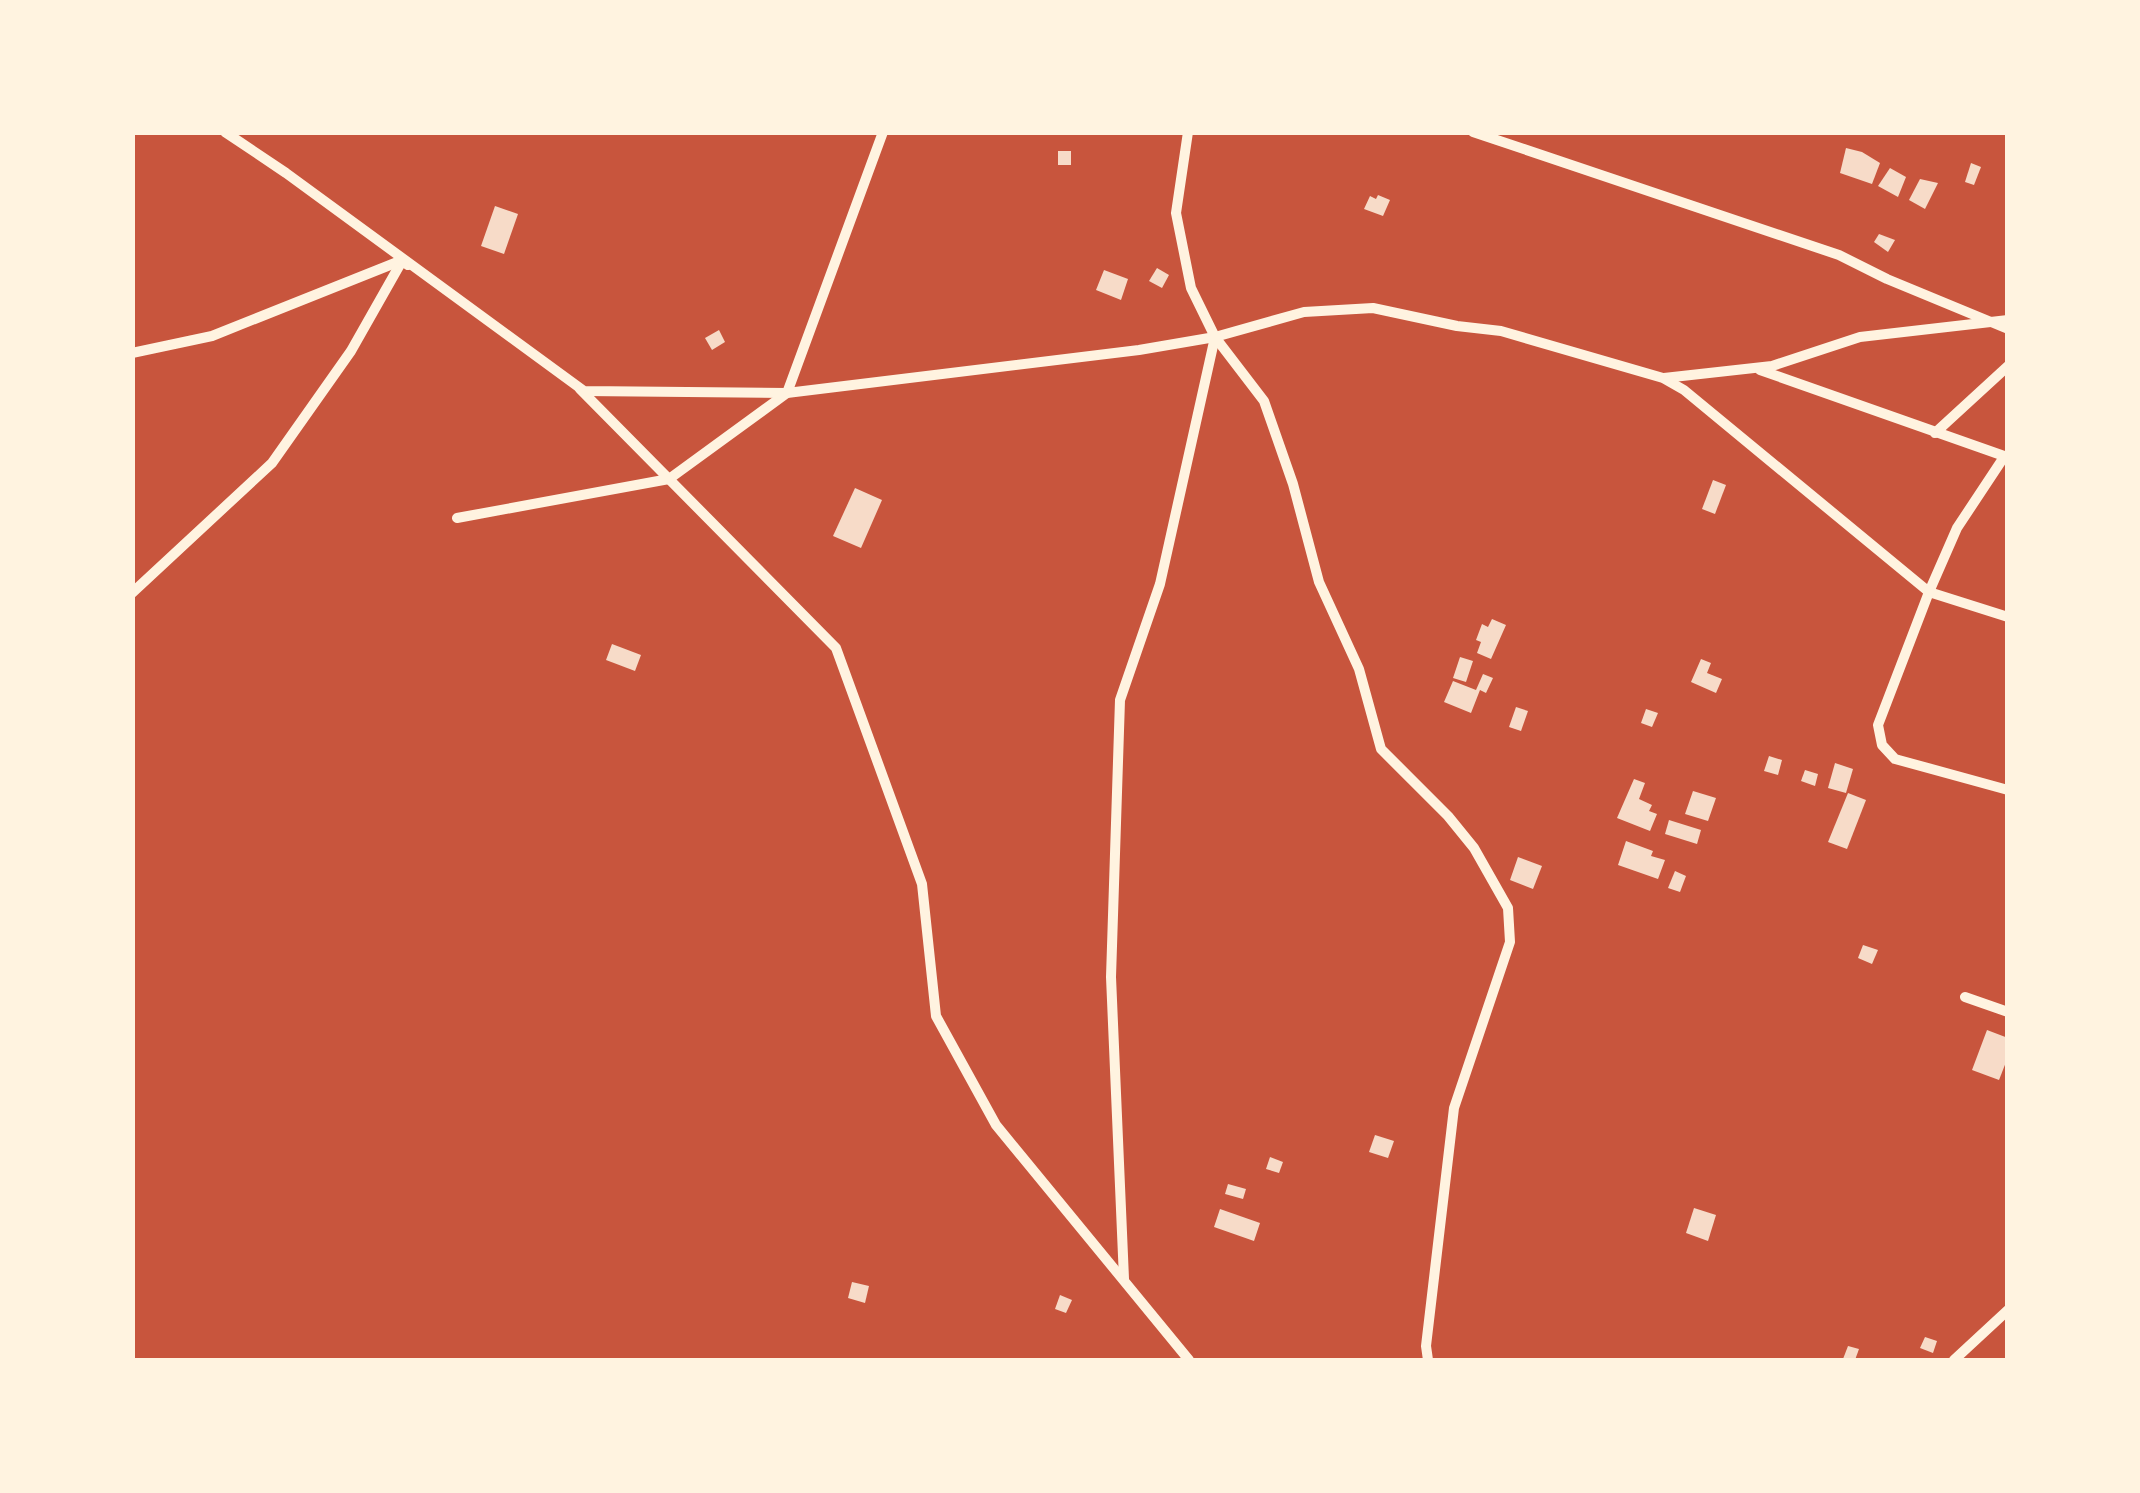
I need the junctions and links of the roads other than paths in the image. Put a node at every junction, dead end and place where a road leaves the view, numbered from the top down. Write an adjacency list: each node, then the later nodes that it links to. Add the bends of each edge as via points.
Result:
1 (225, 132): 12 (street)
2 (883, 132): 13 (street)
3 (1188, 132): 7 (street, via 1176,213 1191,288)
4 (1473, 132): 6 (street, via 1839,255)
5 (402, 261): 8 (street, via 212,336); 12 (street); 19 (street, via 352,350 272,463)
6 (2004, 324): 10 (street, via 1860,337)
7 (1215, 337): 11 (street, via 1304,312 1373,308 1501,331); 13 (street); 24 (street, via 1160,584 1120,700 1111,977); 27 (street, via 1264,401 1319,582 1359,669 1381,749 1474,848 1508,908 1510,942 1454,1108)
8 (132, 353)
9 (2008, 366): 14 (street)
10 (1754, 368): 11 (street); 14 (street)
11 (1664, 378): 18 (street)
12 (584, 391): 13 (street); 16 (street)
13 (787, 393): 16 (street)
14 (1935, 433): 15 (street)
15 (2006, 458): 18 (street, via 1957,528)
16 (670, 478): 17 (street); 24 (street, via 836,648 922,884 936,1016 996,1125)
17 (458, 518)
18 (1928, 592): 20 (street); 21 (street, via 1878,725 1882,745 1895,759)
19 (132, 593)
20 (2008, 617)
21 (2008, 790)
22 (1965, 997): 23 (street)
23 (2008, 1012)
24 (1124, 1280): 26 (street)
25 (2008, 1310): 28 (street)
26 (1189, 1360)
27 (1428, 1360)
28 (1954, 1360)

